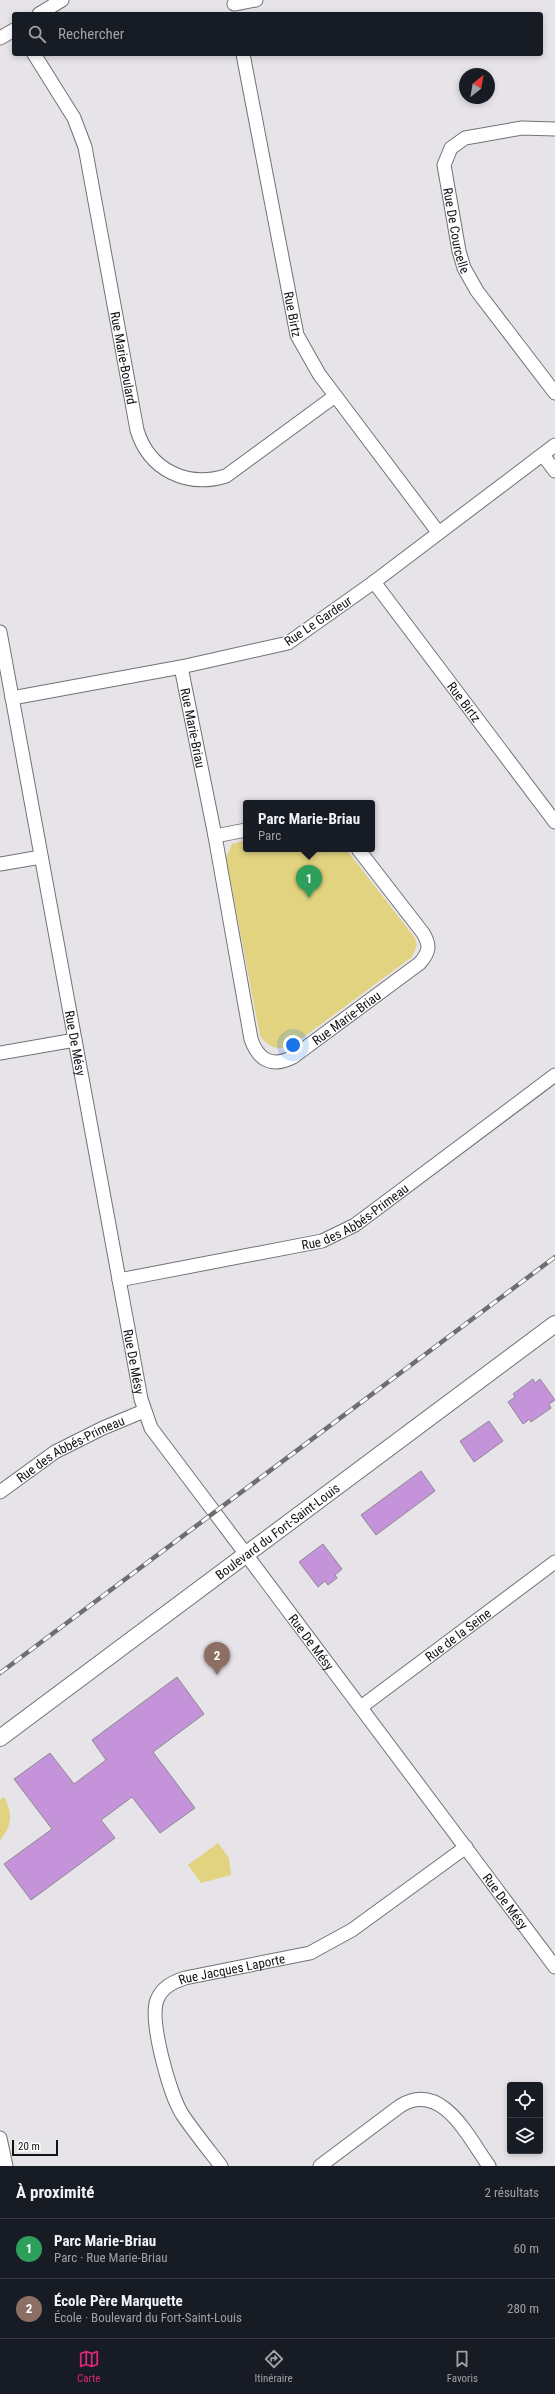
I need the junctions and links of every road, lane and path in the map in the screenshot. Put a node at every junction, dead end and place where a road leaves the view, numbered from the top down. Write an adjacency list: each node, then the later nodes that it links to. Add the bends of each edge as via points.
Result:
1 (62, 0): 4 (street)
2 (256, 0): 3 (street)
3 (234, 6)
4 (42, 12)
5 (12, 31): 6 (street)
6 (0, 38)
7 (35, 56): 11 (street, Rue Marie-Boulard, via 74,118 85,147 136,422 140,439 150,456 165,469 184,478 206,480 226,476)
8 (243, 56): 11 (street, Rue Birtz, via 297,335 310,361)
9 (555, 129): 10 (street, Rue De Courcelle, via 522,128 465,138 450,148 444,165 464,268 477,291)
10 (555, 393)
11 (335, 396): 15 (street, Rue Birtz)
12 (555, 445): 13 (street, Rue Le Gardeur)
13 (543, 454): 14 (street); 15 (street, Rue Le Gardeur)
14 (555, 471)
15 (438, 532): 16 (street, Rue Le Gardeur)
16 (374, 582): 18 (street, Rue Le Gardeur, via 288,643); 20 (street, Rue Birtz)
17 (0, 632): 19 (street, Rue De Mésy)
18 (181, 667): 19 (street, Rue Le Gardeur); 22 (street, Rue Marie-Briau)
19 (12, 698): 24 (street, Rue De Mésy)
20 (555, 822)
21 (243, 831): 22 (street)
22 (215, 836): 23 (street, Rue Marie-Briau, via 251,1039 260,1057 278,1063 293,1057 420,964 429,950 429,942 424,933)
23 (360, 852)
24 (41, 857): 25 (street); 26 (street, Rue De Mésy)
25 (0, 864)
26 (75, 1040): 27 (street); 29 (street, Rue De Mésy)
27 (0, 1053)
28 (555, 1075): 29 (street, Rue des Abbés-Primeau, via 338,1235 322,1241)
29 (119, 1280): 31 (street, Rue De Mésy)
30 (555, 1324): 33 (street, Boulevard du Fort-Saint-Louis)
31 (144, 1411): 32 (street, Rue des Abbés-Primeau, via 60,1449); 33 (street, Rue De Mésy, via 151,1428)
32 (0, 1492)
33 (246, 1554): 35 (street, Rue De Mésy); 36 (street, Boulevard du Fort-Saint-Louis)
34 (555, 1562): 35 (street, Rue de la Seine)
35 (361, 1707): 37 (street, Rue De Mésy)
36 (0, 1738)
37 (466, 1847): 38 (street, Rue De Mésy); 41 (street, Rue Jacques Laporte, via 352,1930 310,1953 185,1978 173,1982 163,1990 154,2013 167,2081 182,2114)
38 (555, 1967)
39 (0, 2138): 40 (street)
40 (6, 2166)
41 (221, 2166)
42 (320, 2166): 43 (street, via 412,2099 435,2101 445,2108)
43 (489, 2166)

